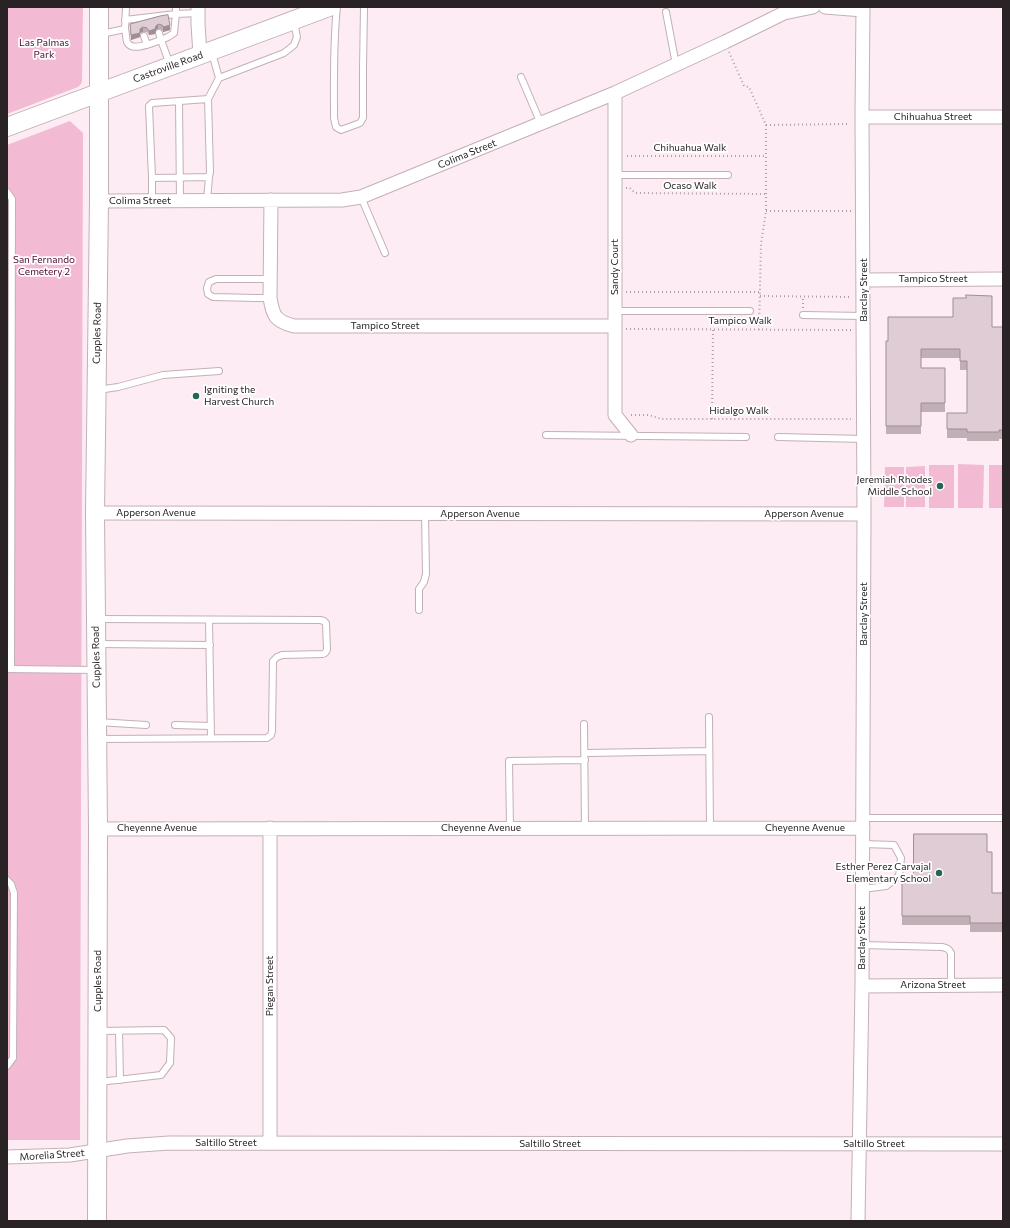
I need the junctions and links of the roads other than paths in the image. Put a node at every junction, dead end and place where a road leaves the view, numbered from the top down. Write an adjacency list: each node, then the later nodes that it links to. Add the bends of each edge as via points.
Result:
1 (99, 7): 18 (street, Cupples Road)
2 (126, 7): 13 (lane)
3 (329, 7): 14 (street, Castroville Road)
4 (337, 7): 5 (lane, via 334,118 336,127 341,130 360,123 363,118)
5 (364, 7)
6 (813, 7): 23 (street, Colima Street, via 784,13)
7 (825, 7): 8 (street)
8 (863, 8): 32 (street, Barclay Street)
9 (176, 10): 10 (lane); 12 (lane, via 155,19); 20 (lane, via 174,33)
10 (198, 10): 22 (street)
11 (666, 12): 23 (lane)
12 (140, 18): 13 (lane); 15 (lane)
13 (125, 20): 16 (lane)
14 (294, 20): 22 (street, Castroville Road); 26 (lane, via 297,37 294,45 284,53)
15 (141, 25)
16 (125, 29): 18 (lane); 21 (lane, via 130,46)
17 (159, 33): 20 (lane)
18 (99, 35): 27 (street, Cupples Road)
19 (144, 36): 21 (lane)
20 (161, 40): 21 (lane); 24 (lane)
21 (146, 45)
22 (206, 53): 24 (street, Castroville Road); 26 (lane)
23 (676, 65): 28 (street, Colima Street)
24 (170, 66): 27 (street, Castroville Road)
25 (521, 77): 33 (lane)
26 (219, 78): 29 (lane)
27 (99, 92): 34 (street, Castroville Road); 43 (street, Cupples Road)
28 (615, 92): 33 (street, Colima Street); 35 (street, Sandy Court)
29 (208, 99): 30 (lane); 37 (lane)
30 (179, 101): 38 (lane, via 152,103 149,106); 39 (lane)
31 (1003, 117): 32 (street, Chihuahua Street)
32 (863, 121): 50 (street, Barclay Street)
33 (541, 124): 41 (street, Colima Street)
34 (7, 127)
35 (615, 175): 36 (lane); 52 (street, Sandy Court)
36 (728, 175)
37 (208, 177): 39 (lane); 46 (lane)
38 (152, 178): 39 (lane); 44 (lane)
39 (180, 178): 45 (lane)
40 (7, 192): 59 (lane, via 12,199)
41 (361, 197): 42 (street, Colima Street, via 342,200); 47 (lane)
42 (271, 200): 46 (street, Colima Street); 48 (street, Tampico Street)
43 (99, 201): 44 (street, Colima Street); 58 (street, Cupples Road)
44 (152, 201): 45 (street, Colima Street)
45 (180, 201): 46 (street, Colima Street)
46 (207, 201)
47 (385, 253)
48 (270, 279): 51 (street, Tampico Street); 51 (lane, via 216,280 209,282 207,288 208,294 213,297)
49 (1003, 279): 50 (street, Tampico Street)
50 (864, 280): 55 (street, Barclay Street)
51 (270, 298): 56 (street, Tampico Street, via 274,314 281,321 294,326)
52 (615, 311): 53 (lane); 56 (street, Sandy Court)
53 (750, 311)
54 (802, 315): 55 (lane)
55 (864, 316): 64 (street, Barclay Street)
56 (615, 327): 61 (street, Sandy Court, via 615,415)
57 (219, 371): 58 (lane, via 163,375)
58 (96, 390): 65 (street, Cupples Road)
59 (9, 391): 73 (lane)
60 (546, 435): 61 (lane)
61 (631, 435): 62 (lane)
62 (746, 437)
63 (778, 437): 64 (lane)
64 (865, 439): 67 (street, Barclay Street)
65 (95, 513): 66 (street, Apperson Avenue); 69 (street, Cupples Road)
66 (425, 514): 67 (street, Apperson Avenue); 68 (lane, via 426,574 419,589)
67 (864, 514): 86 (street, Barclay Street)
68 (419, 610)
69 (96, 619): 70 (lane); 71 (street, Cupples Road)
70 (209, 620): 72 (lane); 81 (lane, via 324,621 327,650 323,654 282,655 273,661 271,735 267,738)
71 (96, 644): 72 (lane); 74 (street, Cupples Road)
72 (210, 645): 79 (lane)
73 (9, 669): 74 (lane)
74 (96, 670): 80 (street, Cupples Road)
75 (709, 717): 82 (lane)
76 (584, 724): 83 (lane)
77 (146, 725): 80 (lane)
78 (175, 725): 79 (lane)
79 (211, 726): 81 (lane)
80 (97, 730): 81 (lane); 91 (street, Cupples Road)
81 (211, 738)
82 (709, 751): 83 (lane); 90 (lane)
83 (585, 753): 84 (lane)
84 (585, 760): 88 (lane, via 510,761); 89 (lane)
85 (1003, 818): 86 (lane)
86 (863, 823): 90 (street, Cheyenne Avenue); 92 (street, Barclay Street)
87 (270, 828): 88 (street, Cheyenne Avenue); 91 (street, Cheyenne Avenue); 104 (street, Piegan Street)
88 (510, 828): 89 (street, Cheyenne Avenue)
89 (585, 828): 90 (street, Cheyenne Avenue)
90 (710, 828)
91 (98, 829): 99 (street, Cupples Road)
92 (863, 844): 94 (street, Barclay Street); 94 (lane, via 894,845 901,858 899,876 886,886)
93 (7, 880): 101 (lane, via 14,893 13,1058)
94 (863, 889): 95 (street, Barclay Street)
95 (862, 945): 96 (lane, via 947,948 951,953); 98 (street, Barclay Street)
96 (952, 985): 97 (street, Arizona Street); 98 (street, Arizona Street)
97 (1003, 985)
98 (862, 986): 105 (street, Barclay Street)
99 (98, 1031): 100 (lane); 103 (street, Cupples Road)
100 (119, 1031): 102 (lane); 102 (lane, via 164,1030 171,1038 170,1063 161,1075)
101 (7, 1066)
102 (120, 1080): 103 (lane)
103 (98, 1082): 107 (street, Cupples Road)
104 (270, 1143): 105 (street, Saltillo Street); 107 (street, Saltillo Street, via 169,1143)
105 (859, 1144): 106 (street, Saltillo Street); 110 (street, Barclay Street)
106 (1003, 1144)
107 (98, 1151): 108 (street, Morelia Street, via 70,1155); 109 (street, Cupples Road)
108 (7, 1157)
109 (97, 1221)
110 (858, 1221)

